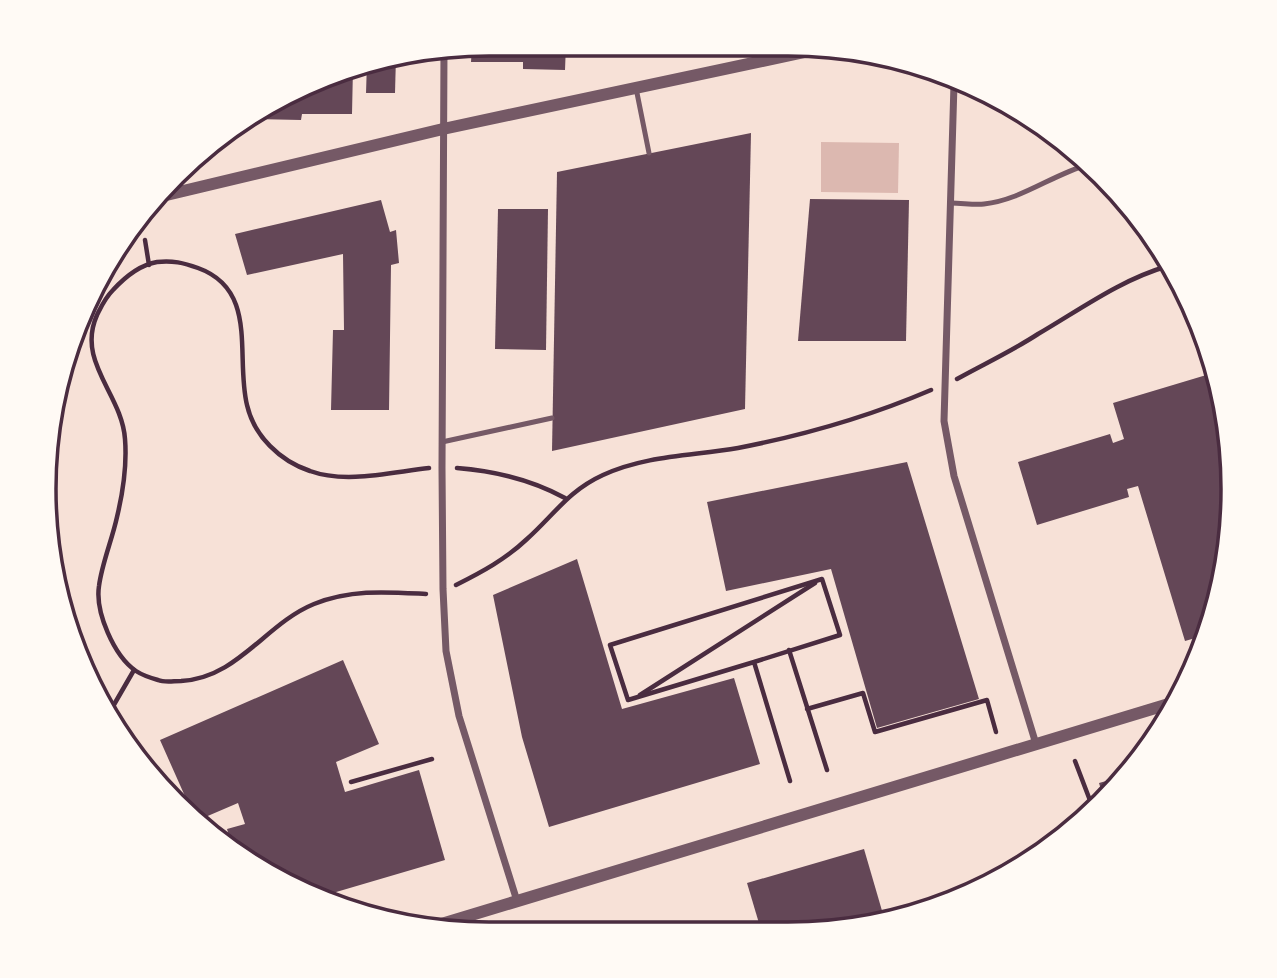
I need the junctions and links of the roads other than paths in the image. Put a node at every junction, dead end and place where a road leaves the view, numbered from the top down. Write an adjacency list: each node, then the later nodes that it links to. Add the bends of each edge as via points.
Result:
1 (760, 56): 3 (street)
2 (444, 59): 5 (street)
3 (636, 88): 5 (street); 6 (lane)
4 (954, 89): 9 (street)
5 (443, 129): 8 (street); 11 (street)
6 (649, 153)
7 (1078, 168): 9 (lane, via 996,202)
8 (173, 193)
9 (951, 203): 13 (street, via 944,421 954,476)
10 (552, 418): 11 (lane)
11 (442, 442): 14 (street, via 446,651 459,716)
12 (1163, 706): 13 (street)
13 (1036, 744): 14 (street)
14 (517, 901): 15 (street)
15 (454, 920)

